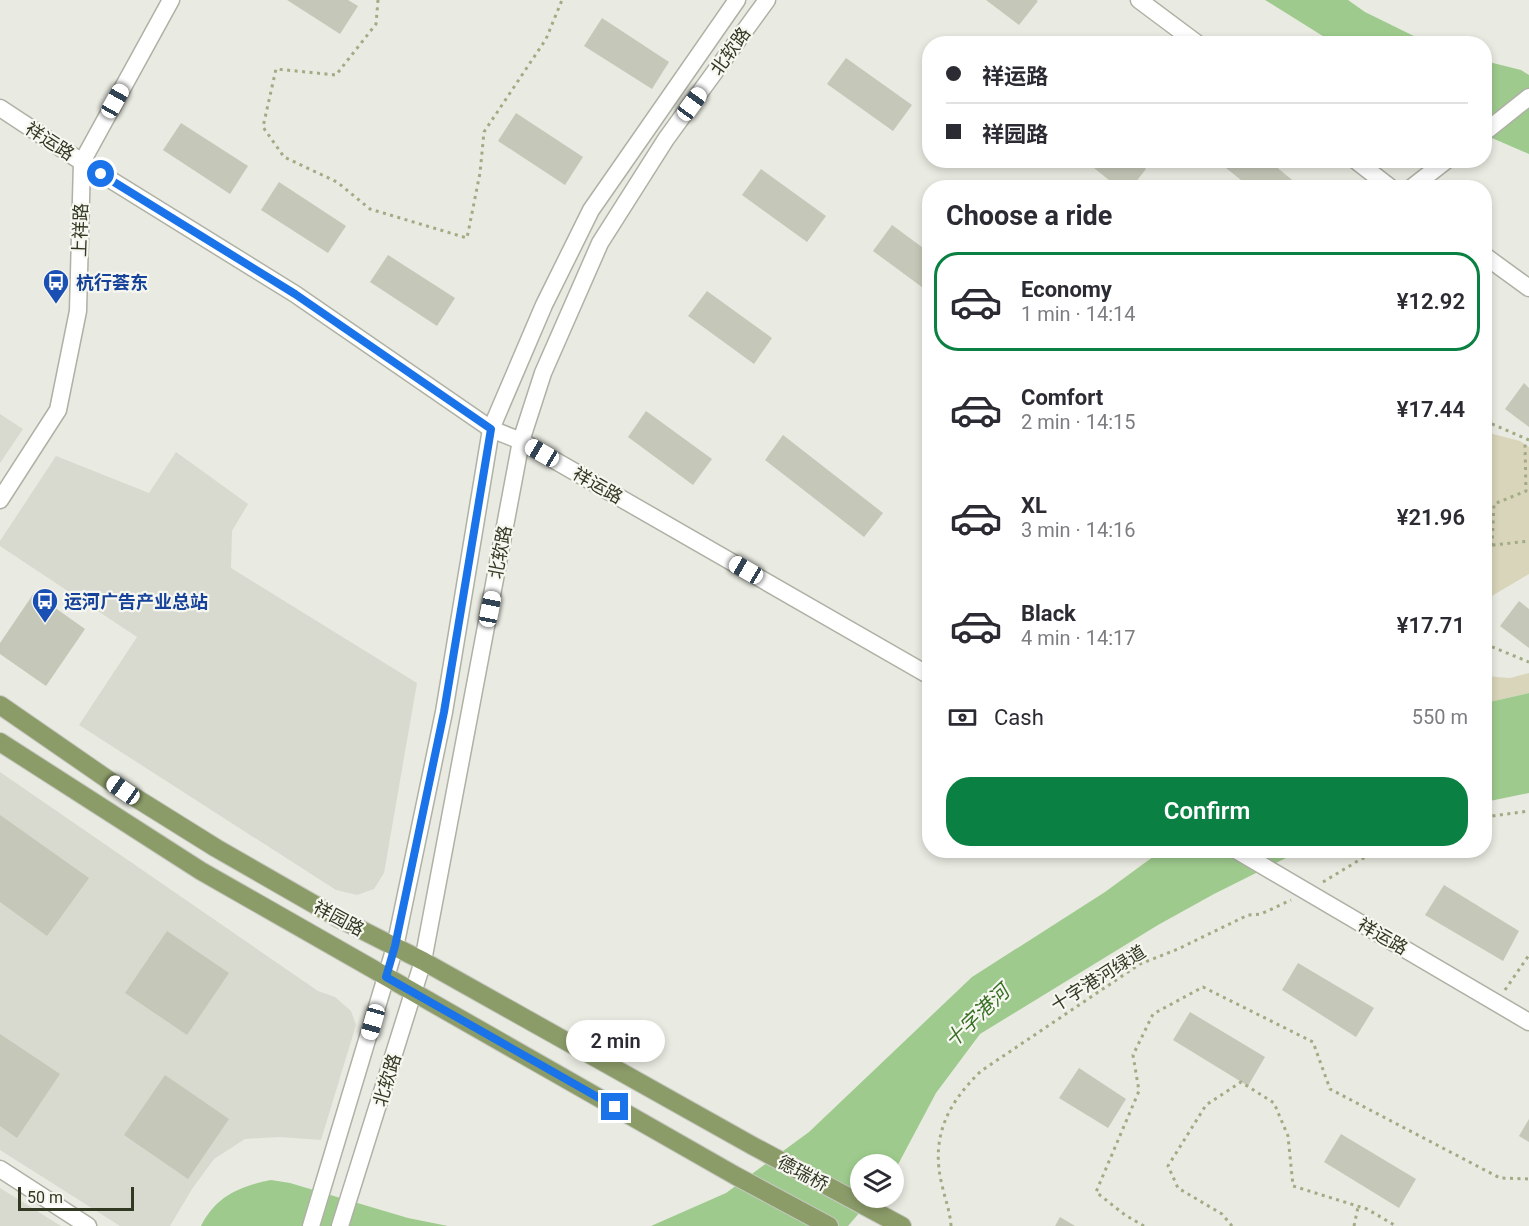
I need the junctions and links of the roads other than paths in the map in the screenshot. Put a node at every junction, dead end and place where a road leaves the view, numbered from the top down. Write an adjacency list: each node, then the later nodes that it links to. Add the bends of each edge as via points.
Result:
1 (171, 0): 9 (street, 上祥路)
2 (737, 0): 16 (street, 北软路, via 591,210 544,305)
3 (767, 0): 17 (street, 北软路, via 666,139 600,243 543,373)
4 (1139, 0): 5 (street)
5 (1187, 36)
6 (1529, 97): 8 (street)
7 (0, 108): 9 (street, 祥运路)
8 (1492, 126)
9 (82, 162): 16 (street, 祥运路, via 295,294); 18 (street, 上祥路, via 78,311 58,410)
10 (1365, 168): 12 (street)
11 (1437, 168): 13 (street)
12 (1381, 180)
13 (1422, 180)
14 (1492, 261): 15 (street)
15 (1529, 288)
16 (491, 429): 17 (street, 祥运路); 23 (street, 北软路, via 444,712)
17 (521, 441): 19 (street, 祥运路); 24 (street, 北软路)
18 (0, 500)
19 (922, 671)
20 (0, 705): 23 (main road, 祥园路, via 216,848)
21 (0, 742): 25 (main road, 祥园路, via 201,871)
22 (1250, 858): 27 (street, 祥运路)
23 (395, 946): 24 (main road, 祥园路); 25 (street, 北软路)
24 (423, 961): 26 (street, 北软路); 28 (main road, 祥园路)
25 (386, 977): 26 (main road, 祥园路); 32 (street, 北软路)
26 (413, 993): 30 (main road, 祥园路); 33 (street, 北软路)
27 (1529, 1022)
28 (753, 1146): 35 (main road, 德瑞桥)
29 (0, 1169): 31 (street)
30 (735, 1176): 34 (main road, 德瑞桥)
31 (88, 1226)
32 (311, 1226)
33 (340, 1226)
34 (829, 1226)
35 (902, 1226)

